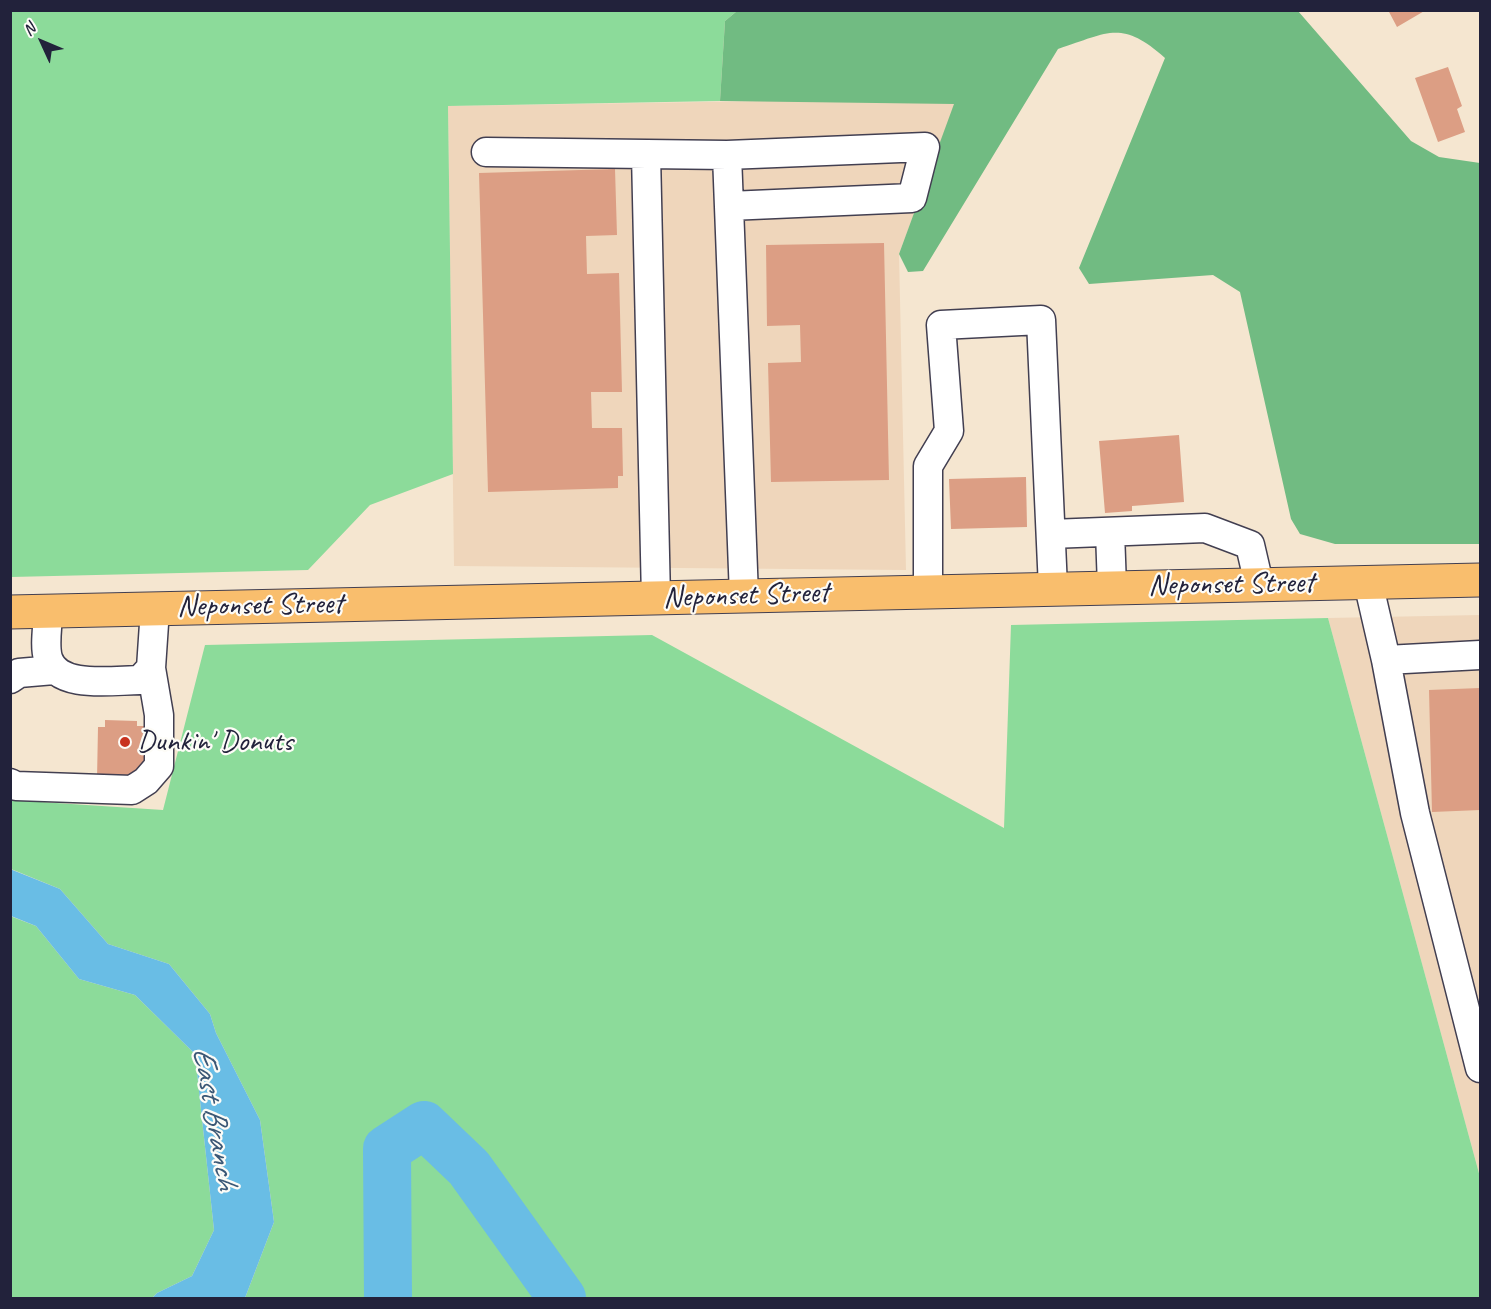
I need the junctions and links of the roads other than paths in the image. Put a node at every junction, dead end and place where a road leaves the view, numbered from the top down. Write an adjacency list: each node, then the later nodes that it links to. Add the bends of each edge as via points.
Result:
1 (486, 152): 2 (lane)
2 (646, 154): 3 (lane); 14 (lane)
3 (727, 155): 4 (lane); 4 (lane, via 925,147 912,198)
4 (729, 206): 13 (lane)
5 (1110, 531): 6 (lane); 9 (lane, via 1205,528 1250,546); 10 (lane)
6 (1051, 534): 11 (lane); 12 (lane, via 1041,320 941,325 949,431 928,466)
7 (1480, 580): 8 (main road, Neponset Street)
8 (1368, 582): 9 (main road, Neponset Street); 19 (lane)
9 (1259, 584): 10 (main road, Neponset Street)
10 (1112, 587): 11 (main road, Neponset Street)
11 (1053, 588): 12 (main road, Neponset Street)
12 (928, 591): 13 (main road, Neponset Street)
13 (744, 596): 14 (main road, Neponset Street)
14 (656, 599): 15 (main road, Neponset Street)
15 (155, 609): 17 (main road, Neponset Street); 20 (lane)
16 (10, 612): 17 (main road, Neponset Street)
17 (48, 612): 21 (lane, via 47,656)
18 (1480, 655): 19 (lane)
19 (1386, 660): 24 (lane, via 1415,813)
20 (151, 668): 21 (lane, via 140,680 69,680); 23 (lane, via 159,715 159,766 146,781 132,790)
21 (54, 670): 22 (lane, via 19,673)
22 (10, 679)
23 (10, 783)
24 (1480, 1068)

